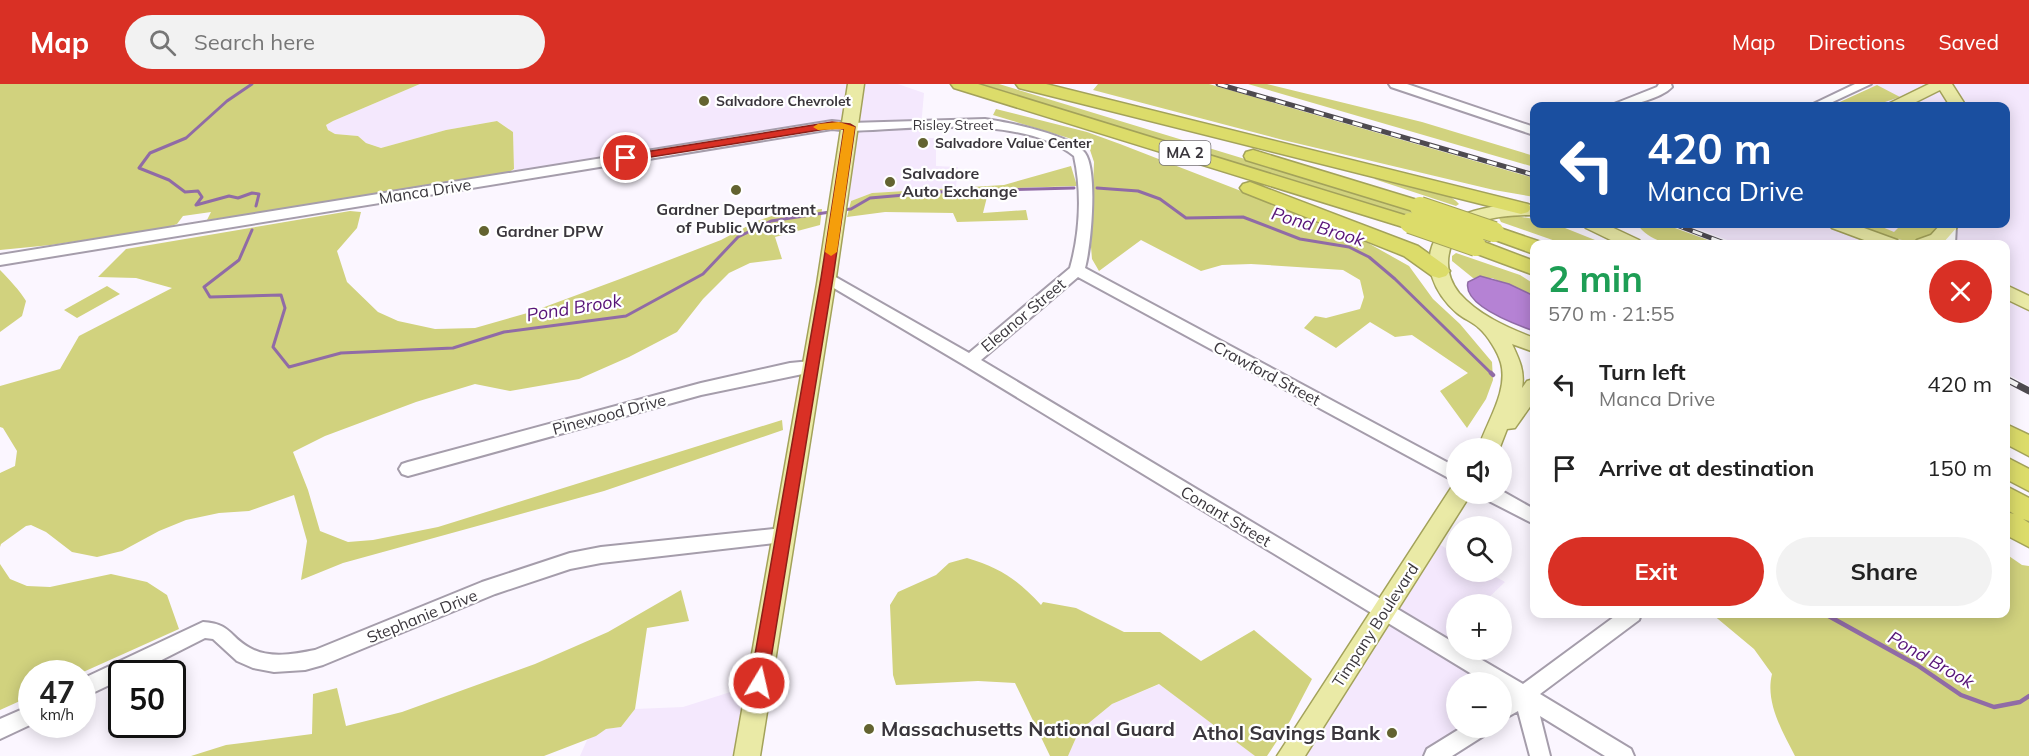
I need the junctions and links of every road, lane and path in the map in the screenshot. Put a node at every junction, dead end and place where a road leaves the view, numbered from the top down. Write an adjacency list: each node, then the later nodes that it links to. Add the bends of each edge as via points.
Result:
1 (856, 84): 14 (main road)
2 (960, 84): 13 (highway, MA 2)
3 (1017, 84): 17 (highway, MA 2)
4 (1025, 84): 16 (highway)
5 (1395, 84): 15 (street)
6 (1665, 84): 9 (street, via 1661,90)
7 (1865, 84): 10 (street)
8 (1942, 84): 11 (main road); 12 (main road)
9 (1626, 102)
10 (1824, 102)
11 (1905, 102)
12 (1955, 102)
13 (1089, 123): 17 (highway, MA 2); 30 (highway, via 1406,249)
14 (850, 127): 27 (street, Manca Drive, via 832,125 780,132); 29 (street, Risley Street, via 992,124 1078,152 1082,162 1085,227 1083,255); 31 (main road)
15 (1530, 131)
16 (1528, 209): 30 (main road, via 1481,214 1459,225 1443,242)
17 (1415, 215): 26 (highway, MA 2, bridge, via 1494,232); 28 (highway, MA 2, bridge, via 1476,246)
18 (1600, 228): 22 (main road)
19 (1849, 228): 21 (main road)
20 (1946, 228): 25 (main road)
21 (1873, 237): 23 (main road); 24 (main road)
22 (1626, 240)
23 (1881, 240)
24 (1888, 240)
25 (1934, 240)
26 (1530, 246)
27 (0, 260)
28 (1530, 266)
29 (1077, 270): 36 (street, Eleanor Street); 45 (street, Crawford Street)
30 (1439, 271): 34 (main road, via 1458,301)
31 (827, 278): 36 (street, Conant Street); 37 (main road)
32 (2010, 293): 33 (main road)
33 (2029, 304)
34 (1488, 326): 35 (main road); 40 (main road, via 1510,357 1514,381)
35 (1530, 343)
36 (970, 361): 55 (street, Conant Street)
37 (811, 367): 43 (street, Pinewood Drive, via 701,389); 53 (main road)
38 (1530, 391): 41 (main road)
39 (2010, 435): 42 (highway)
40 (1492, 438)
41 (1495, 438)
42 (2029, 447)
43 (408, 469)
44 (2010, 469): 46 (highway)
45 (1446, 470)
46 (2029, 481)
47 (2010, 499): 50 (highway)
48 (1453, 504): 55 (main road, Timpany Boulevard)
49 (1510, 504): 51 (street)
50 (2029, 511)
51 (1530, 515)
52 (2010, 524): 54 (highway)
53 (783, 535): 57 (street, Stephanie Drive, via 570,561 489,588 316,658 286,664 252,659 233,648 217,631 203,630); 63 (main road)
54 (2029, 536)
55 (1384, 612): 58 (street, Conant Street); 64 (main road, Timpany Boulevard)
56 (1627, 618): 58 (street)
57 (96, 682)
58 (1524, 696): 59 (street); 66 (street); 67 (street, Conant Street)
59 (1512, 704)
60 (18, 721): 61 (street)
61 (0, 729)
62 (1462, 738): 65 (street)
63 (747, 756)
64 (1290, 756)
65 (1434, 756)
66 (1540, 756)
67 (1624, 756)

